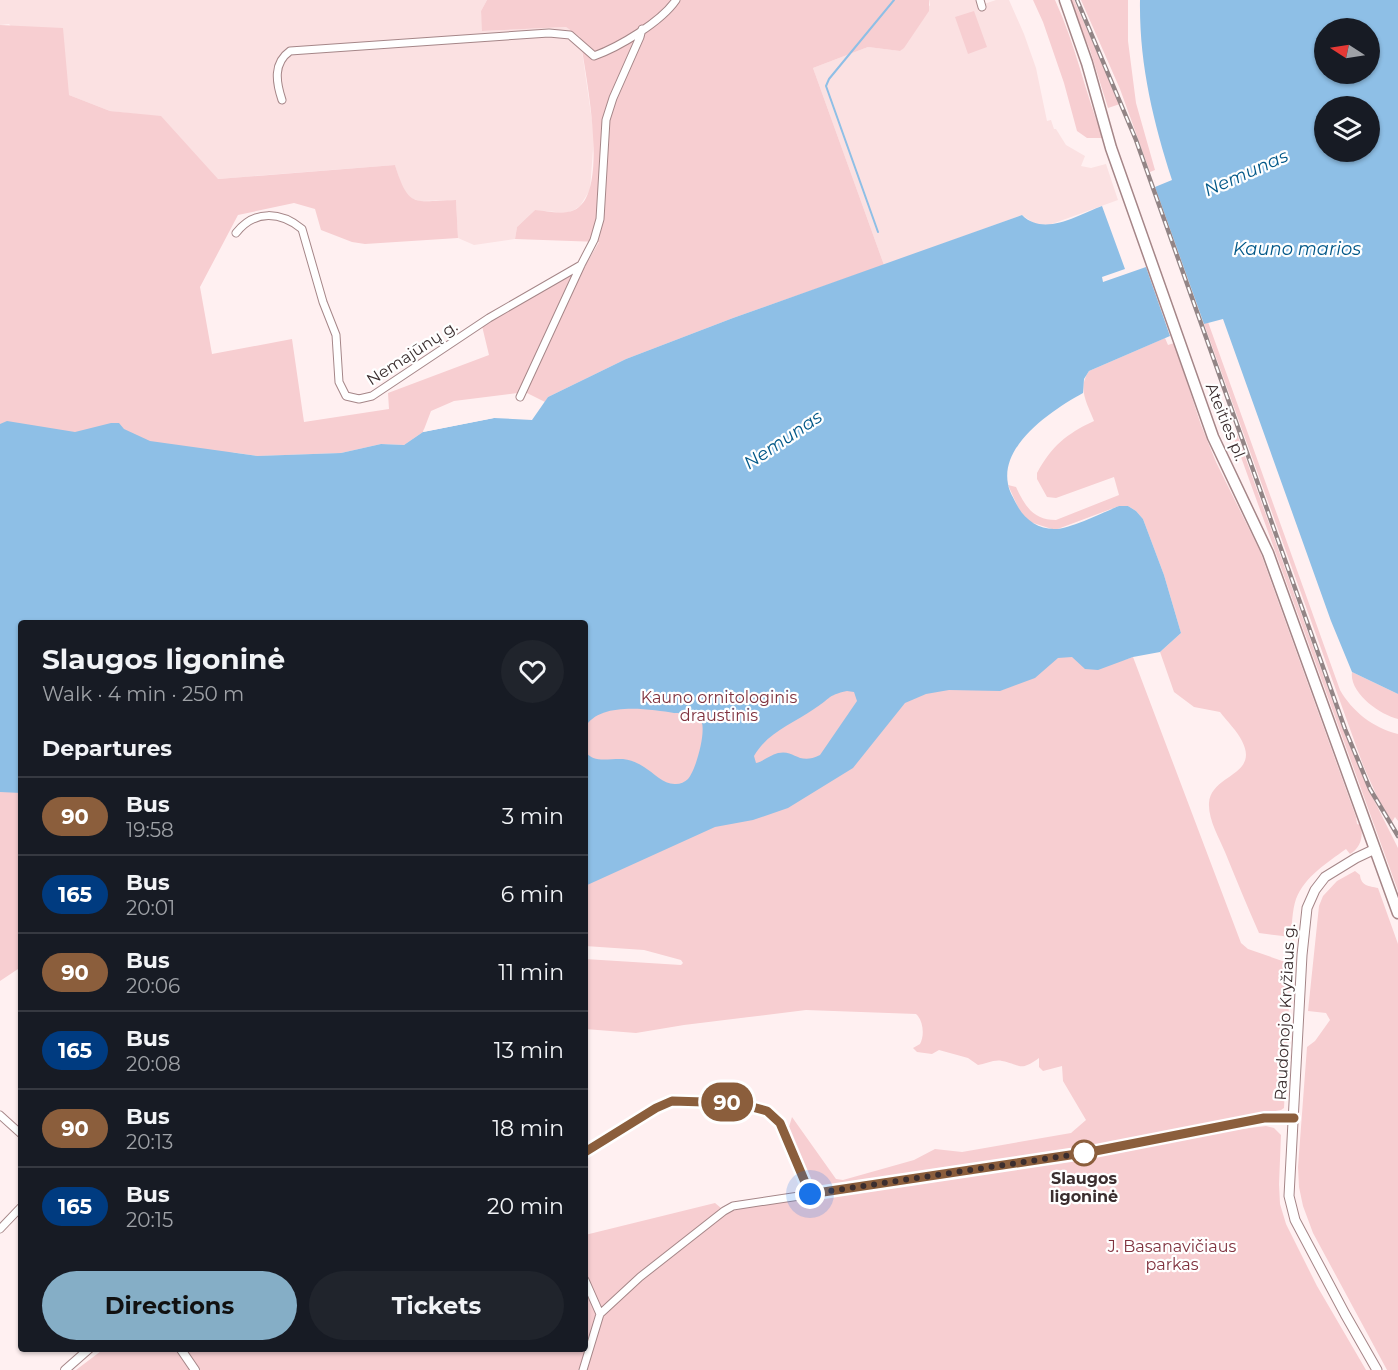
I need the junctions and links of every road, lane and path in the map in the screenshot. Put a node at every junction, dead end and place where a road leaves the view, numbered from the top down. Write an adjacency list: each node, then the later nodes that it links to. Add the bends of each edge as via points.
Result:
1 (676, 0): 3 (street, via 662,16)
2 (1065, 0): 8 (main road, Ateities pl., via 1213,437 1268,553)
3 (642, 29): 4 (street, via 613,49 594,56 570,35 549,33 290,51 278,65); 6 (street, via 608,109 600,219)
4 (282, 100)
5 (236, 233): 6 (street, Nemajūnų g., via 243,224 269,215 281,216 302,229 336,335 339,382 346,396 358,399 372,396 489,318)
6 (581, 265): 7 (street)
7 (520, 397)
8 (1375, 849): 9 (main road, Ateities pl.); 11 (main road, Raudonojo Kryžiaus g., via 1325,877 1307,908)
9 (1398, 913)
10 (0, 1115): 12 (street)
11 (1294, 1118): 14 (street, via 1253,1120 1090,1152); 24 (main road, Raudonojo Kryžiaus g., via 1288,1182 1291,1208)
12 (18, 1131)
13 (588, 1150): 14 (street, via 672,1101 737,1103 767,1111 780,1123)
14 (810, 1194): 18 (street, via 744,1203 724,1210)
15 (18, 1210): 16 (street)
16 (0, 1229)
17 (588, 1287): 18 (street)
18 (600, 1314): 23 (street)
19 (85, 1352): 21 (street)
20 (183, 1352): 22 (street)
21 (65, 1370)
22 (195, 1370)
23 (583, 1370)
24 (1377, 1370)

